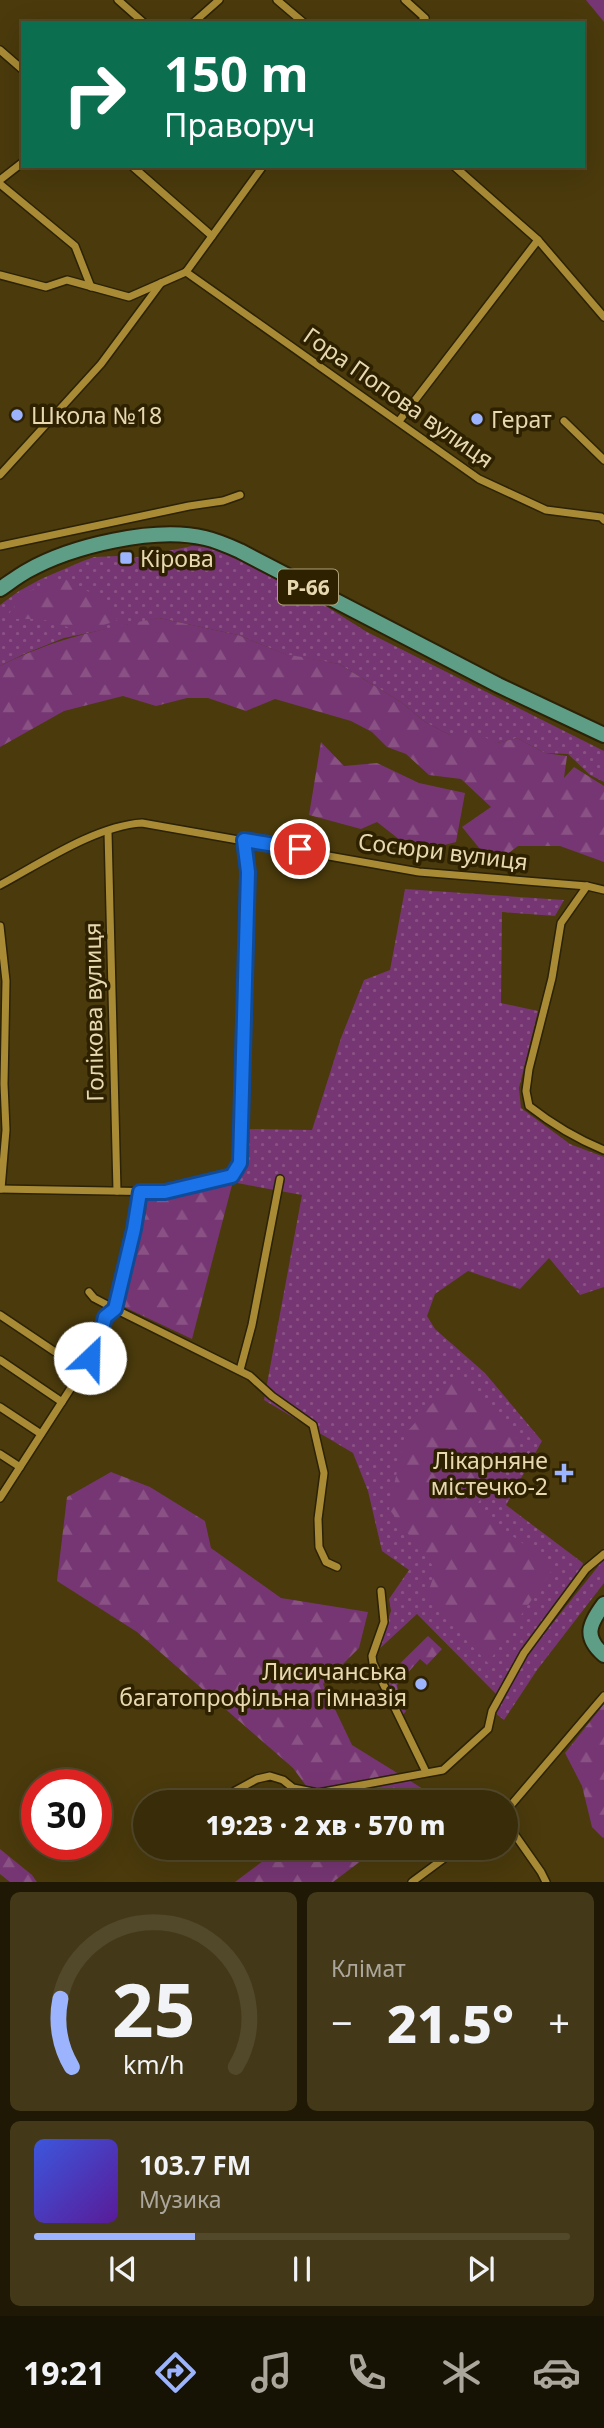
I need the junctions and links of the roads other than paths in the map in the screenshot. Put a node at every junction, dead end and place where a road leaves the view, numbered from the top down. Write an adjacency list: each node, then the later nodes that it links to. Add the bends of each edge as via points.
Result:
1 (118, 0): 5 (street)
2 (219, 0): 6 (street)
3 (277, 0): 7 (street)
4 (405, 0): 8 (street, via 425,18)
5 (142, 21)
6 (194, 21)
7 (302, 21)
8 (422, 21)
9 (0, 50): 10 (street)
10 (21, 68)
11 (21, 164): 15 (street)
12 (134, 168): 16 (street)
13 (262, 168): 16 (street)
14 (456, 168): 17 (street)
15 (0, 182): 21 (street, via 75,246)
16 (212, 236): 18 (street)
17 (538, 240): 22 (street); 23 (street)
18 (186, 272): 20 (street); 23 (street, Гора Попова вулиця)
19 (0, 275): 21 (street, via 47,287 67,280)
20 (161, 283): 21 (street, via 129,297); 26 (street, via 102,363)
21 (91, 287)
22 (604, 317)
23 (399, 421): 28 (street, Гора Попова вулиця, via 479,479 545,510)
24 (564, 421): 25 (street)
25 (604, 460)
26 (0, 475)
27 (240, 495): 29 (street)
28 (603, 518)
29 (0, 546)
30 (0, 589): 31 (main road, Р-66, via 28,570 103,544 166,535 206,538)
31 (604, 735)
32 (108, 832): 33 (street, Сосюри вулиця, via 142,822); 34 (street, Сосюри вулиця, via 73,844); 41 (street, Голікова вулиця)
33 (244, 840): 35 (street, Сосюри вулиця, via 419,872); 42 (street, via 248,872 240,1163 232,1176 165,1192)
34 (0, 885)
35 (587, 886): 36 (street, Сосюри вулиця); 38 (street, via 561,923 526,1091 529,1106 543,1117)
36 (604, 890)
37 (0, 926): 40 (street, via 6,981 6,1130)
38 (604, 1150)
39 (280, 1179): 48 (street)
40 (1, 1189): 41 (street)
41 (117, 1191): 42 (street)
42 (140, 1192): 44 (street)
43 (89, 1292): 44 (street)
44 (115, 1309): 47 (street, via 105,1317 98,1346); 48 (street)
45 (0, 1315): 47 (street)
46 (0, 1360): 49 (street)
47 (82, 1370): 49 (street)
48 (240, 1370): 56 (street, via 313,1425 324,1473 318,1547 326,1562)
49 (62, 1402): 51 (street)
50 (0, 1407): 51 (street)
51 (41, 1434): 53 (street)
52 (0, 1454): 53 (street)
53 (20, 1467): 54 (street)
54 (0, 1497)
55 (604, 1554): 61 (street, via 586,1569 524,1653 492,1711 488,1729 443,1770)
56 (337, 1567)
57 (381, 1591): 61 (street, via 384,1622 373,1663)
58 (604, 1604): 59 (main road, via 590,1626)
59 (599, 1651)
60 (604, 1696): 65 (street)
61 (426, 1772): 64 (street)
62 (236, 1790): 63 (street, via 271,1776)
63 (303, 1790)
64 (337, 1790)
65 (518, 1797)
66 (518, 1839): 69 (street)
67 (442, 1860): 68 (street)
68 (412, 1882)
69 (546, 1882)

